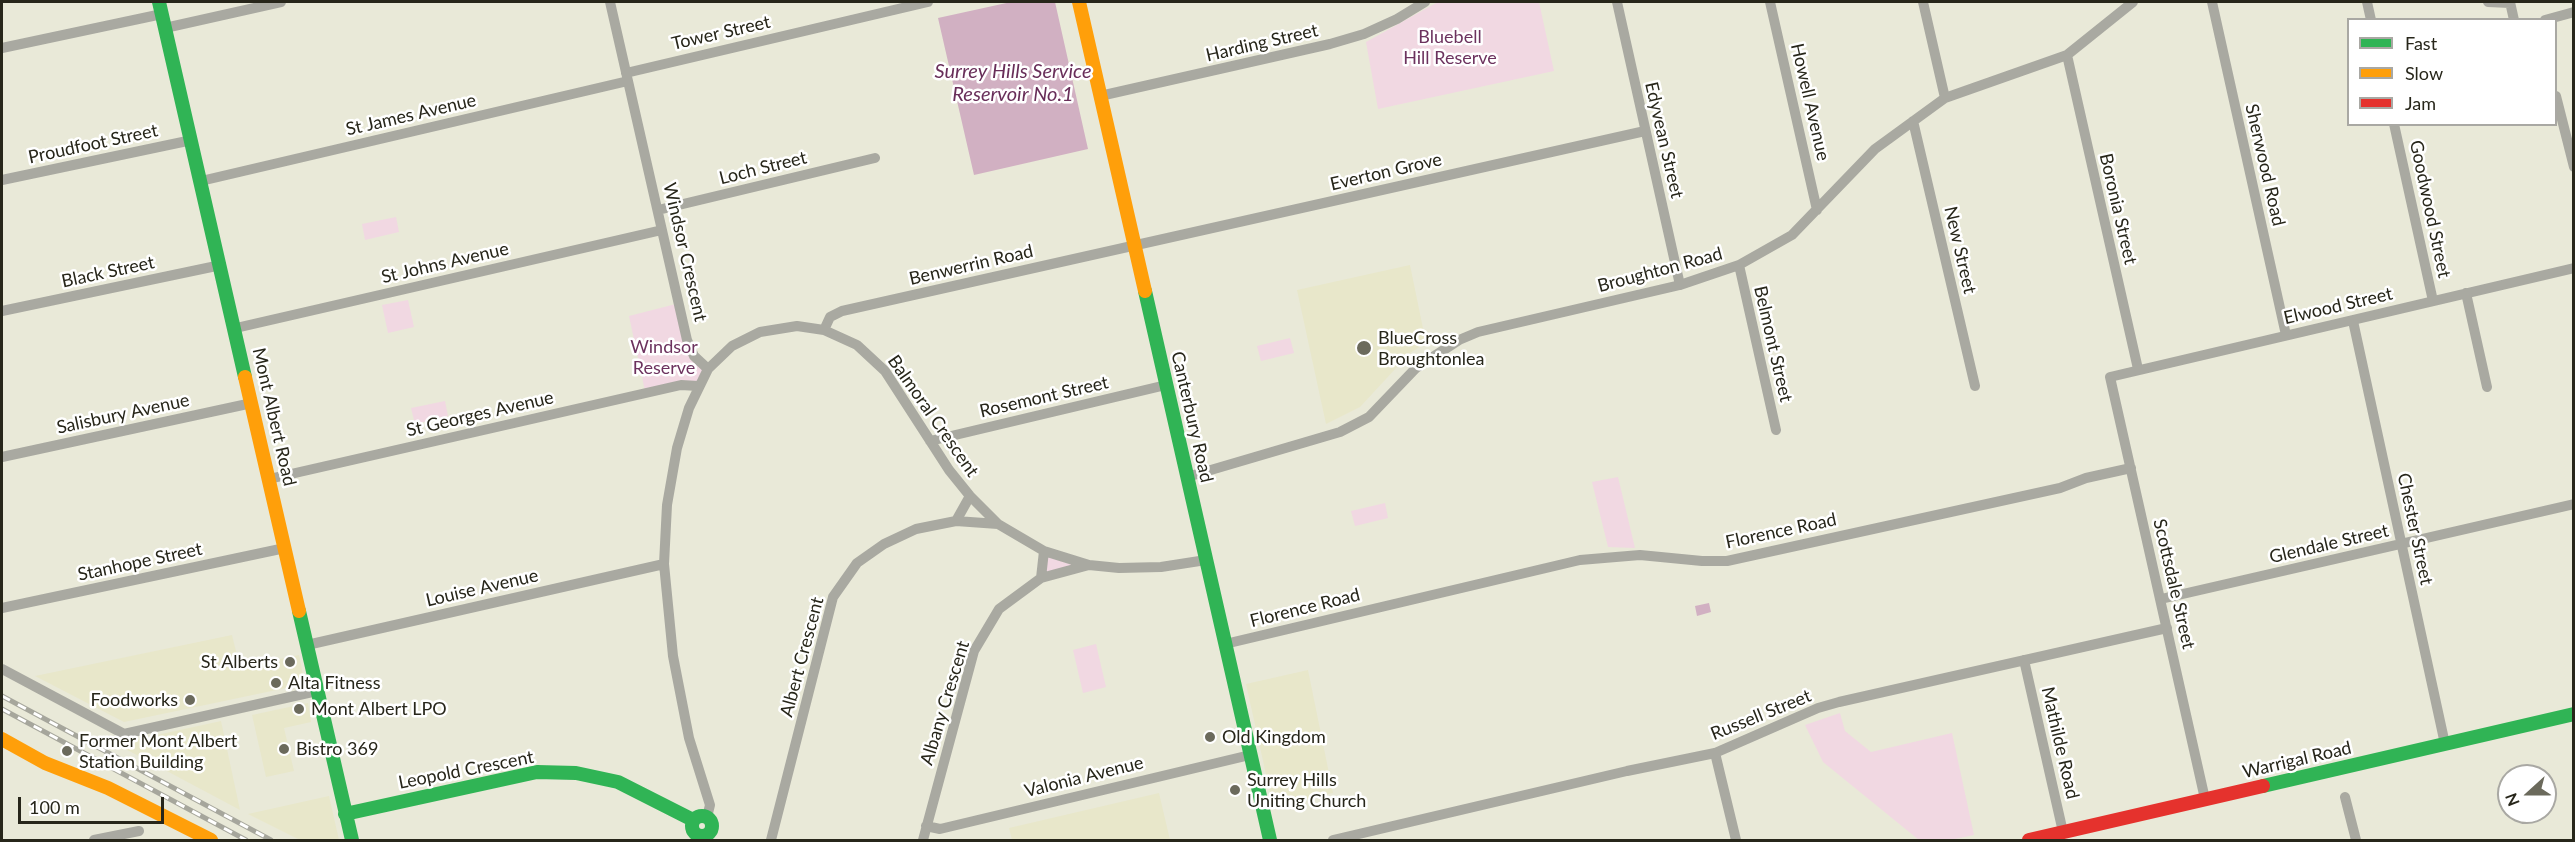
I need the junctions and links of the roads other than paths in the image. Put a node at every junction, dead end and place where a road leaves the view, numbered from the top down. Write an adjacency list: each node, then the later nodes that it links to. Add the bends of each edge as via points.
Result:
1 (281, 2): 19 (street)
2 (610, 2): 22 (street, Windsor Crescent)
3 (928, 2): 22 (street, Tower Street)
4 (1079, 2): 23 (main road, Canterbury Road)
5 (1425, 2): 23 (street, Harding Street, via 1364,34 1330,44)
6 (1617, 2): 28 (street, Edyvean Street)
7 (1770, 2): 35 (street, Howell Avenue)
8 (1923, 2): 24 (street)
9 (2133, 2): 21 (street, Broughton Road)
10 (2212, 2): 48 (street, Sherwood Road)
11 (2367, 2): 16 (street)
12 (2488, 2): 13 (street)
13 (2510, 2): 17 (street)
14 (160, 8): 19 (main road, Mont Albert Road); 20 (street)
15 (2574, 12): 18 (street)
16 (2371, 18)
17 (2514, 18)
18 (2552, 18)
19 (165, 28): 29 (main road, Mont Albert Road)
20 (2, 48)
21 (2067, 55): 24 (street, Broughton Road); 50 (street, Boronia Street)
22 (627, 77): 33 (street, St James Avenue); 34 (street, Windsor Crescent)
23 (1100, 96): 37 (main road, Canterbury Road)
24 (1945, 98): 26 (street, Broughton Road)
25 (2557, 100): 31 (street)
26 (1913, 121): 35 (street, Broughton Road, via 1875,149); 54 (street, New Street)
27 (2394, 126): 43 (street, Goodwood Street)
28 (1645, 131): 37 (street, Everton Grove); 41 (street, Edyvean Street)
29 (192, 140): 32 (street, Proudfoot Street); 33 (main road, Mont Albert Road)
30 (875, 158): 34 (street, Loch Street)
31 (2574, 167)
32 (2, 180)
33 (201, 181): 38 (main road, Mont Albert Road)
34 (658, 210): 36 (street, Windsor Crescent)
35 (1817, 210): 39 (street, Broughton Road, via 1792,235)
36 (662, 230): 46 (street, St Johns Avenue); 49 (street, Windsor Crescent, via 687,340 694,356)
37 (1134, 245): 47 (street, Benwerrin Road, via 842,311 830,317); 52 (main road, Canterbury Road)
38 (221, 265): 44 (street, Black Street); 46 (main road, Mont Albert Road)
39 (1738, 265): 41 (street, Broughton Road); 57 (street, Belmont Street)
40 (2574, 268): 42 (street, Elwood Street)
41 (1680, 285): 61 (street, Broughton Road, via 1478,332 1416,368 1369,417 1340,432)
42 (2466, 293): 43 (street, Elwood Street); 55 (street)
43 (2433, 301): 45 (street, Elwood Street)
44 (2, 311)
45 (2353, 321): 48 (street, Elwood Street); 67 (street, Chester Street)
46 (236, 328): 56 (main road, Mont Albert Road)
47 (824, 330): 49 (street, Balmoral Crescent, via 797,326 760,332 732,345); 58 (street, Balmoral Crescent, via 857,345 885,371)
48 (2286, 335): 50 (street, Elwood Street)
49 (708, 369): 53 (street)
50 (2138, 369): 51 (street, Elwood Street)
51 (2110, 377): 60 (street, Scottsdale Street)
52 (1166, 385): 58 (street, Rosemont Street); 61 (main road, Canterbury Road)
53 (698, 386): 62 (street, St Georges Avenue, via 681,385); 71 (street, via 677,448 667,505)
54 (1975, 386)
55 (2487, 387)
56 (252, 403): 59 (street, Salisbury Avenue); 62 (main road, Mont Albert Road)
57 (1776, 430)
58 (930, 441): 63 (street, Balmoral Crescent)
59 (2, 457)
60 (2131, 468): 74 (street, Scottsdale Street); 77 (street, Florence Road, via 2060,488 1727,561 1640,555 1580,560)
61 (1187, 477): 70 (main road, Canterbury Road)
62 (269, 479): 68 (main road, Mont Albert Road)
63 (970, 496): 65 (street, Balmoral Crescent); 66 (street, Balmoral Crescent)
64 (2574, 504): 67 (street, Glendale Street)
65 (956, 521): 66 (street, Albert Crescent); 98 (street, Albert Crescent, via 916,529 884,544 857,563 833,597)
66 (998, 524): 69 (street, Balmoral Crescent)
67 (2401, 544): 74 (street, Glendale Street); 84 (street, Chester Street)
68 (285, 548): 75 (street, Stanhope Street); 78 (main road, Mont Albert Road)
69 (1044, 550): 72 (street, Balmoral Crescent); 73 (street)
70 (1206, 560): 72 (street, Balmoral Crescent, via 1161,567); 77 (main road, Canterbury Road)
71 (664, 564): 78 (street, Louise Avenue); 90 (street, via 673,656 689,738 710,805)
72 (1089, 565): 73 (street, Albany Crescent)
73 (1041, 578): 91 (street, Albany Crescent, via 999,609 974,651)
74 (2161, 599): 76 (street, Scottsdale Street)
75 (2, 608)
76 (2167, 628): 79 (street, Russell Street); 88 (street, Scottsdale Street)
77 (1225, 644): 86 (main road, Canterbury Road)
78 (307, 645): 81 (main road, Mont Albert Road)
79 (2024, 660): 85 (street, Russell Street, via 1818,708); 93 (street, Mathilde Road)
80 (2, 669): 81 (street, via 124,734)
81 (317, 691): 89 (main road, Mont Albert Road)
82 (2574, 714): 84 (main road, Warrigal Road)
83 (2, 739): 96 (main road)
84 (2445, 744): 88 (main road, Warrigal Road)
85 (1715, 753): 101 (street, Russell Street); 102 (street)
86 (1250, 755): 91 (street, Valonia Avenue, via 940,829); 100 (main road, Canterbury Road)
87 (2345, 797): 104 (street)
88 (2205, 799): 93 (main road, Warrigal Road)
89 (345, 814): 90 (main road, Leopold Crescent, via 537,772 576,773 618,782); 97 (main road, Mont Albert Road)
90 (700, 819): 94 (main road, Leopold Crescent, via 694,831)
91 (926, 826): 99 (street, Albany Crescent)
92 (139, 831): 95 (street)
93 (2061, 835): 103 (main road, Warrigal Road)
94 (712, 837)
95 (94, 840)
96 (211, 840)
97 (352, 840)
98 (771, 840)
99 (923, 840)
100 (1270, 840)
101 (1333, 840)
102 (1736, 840)
103 (2029, 840)
104 (2356, 840)

